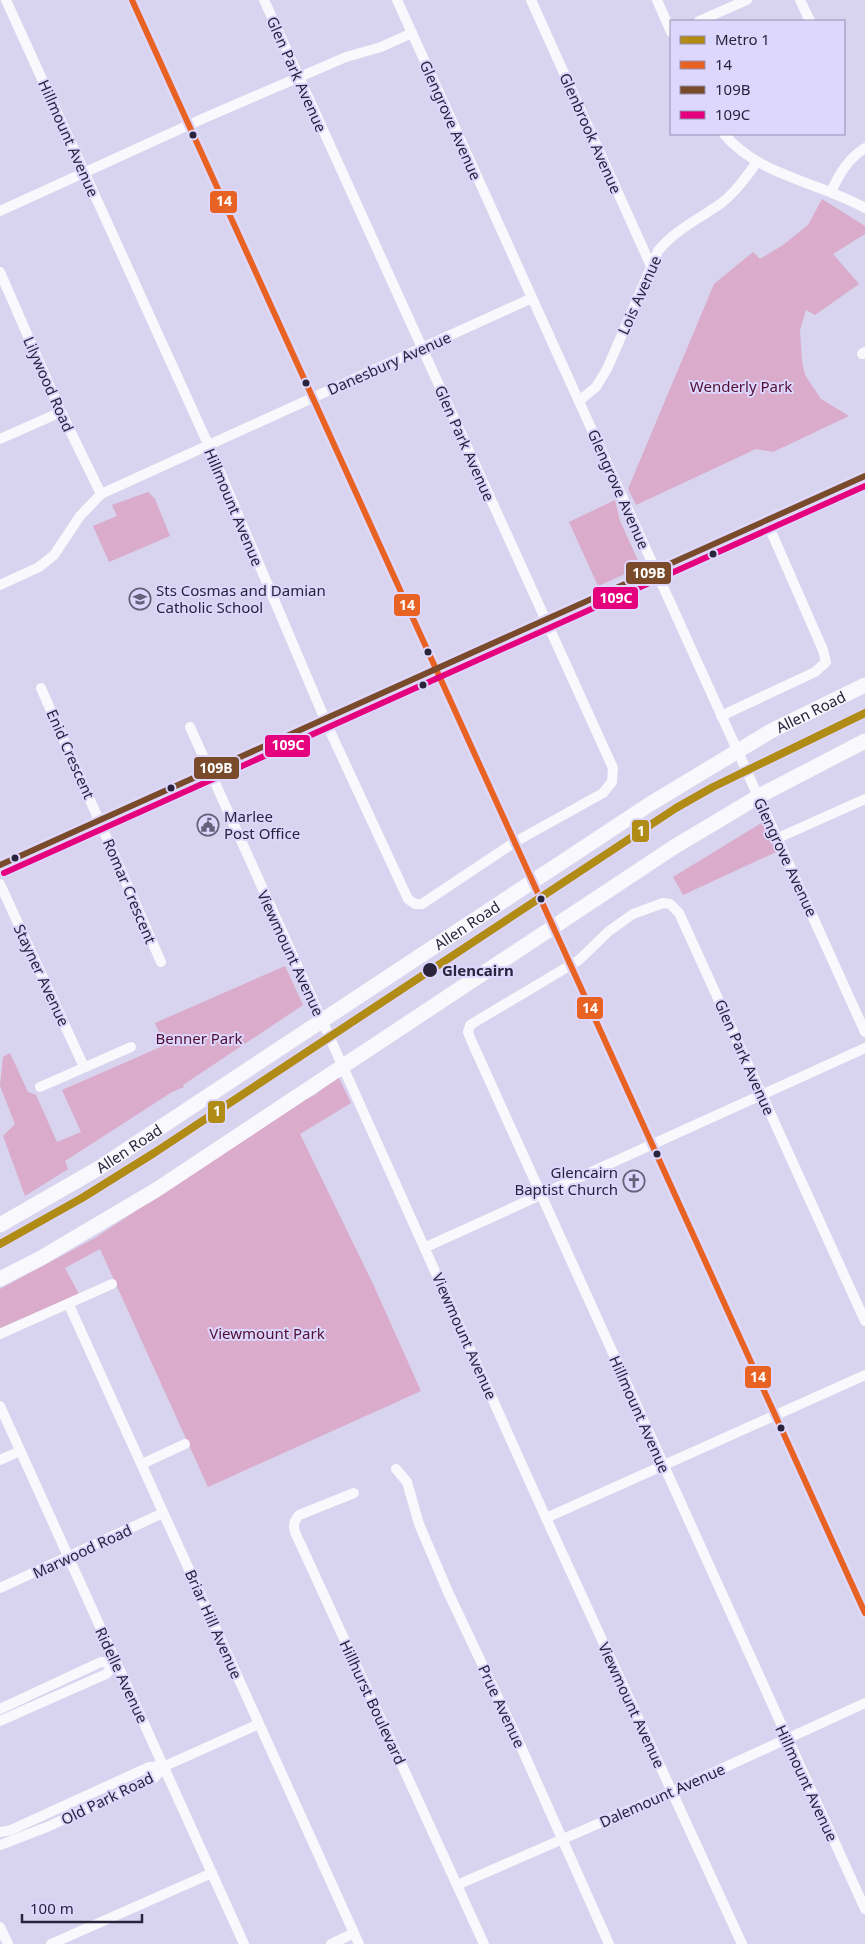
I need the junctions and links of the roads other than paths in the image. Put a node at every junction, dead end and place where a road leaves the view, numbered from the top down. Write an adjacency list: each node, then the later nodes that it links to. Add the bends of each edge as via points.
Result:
1 (6, 0): 18 (street, Hillmount Avenue)
2 (132, 0): 14 (street)
3 (264, 0): 13 (street, Glen Park Avenue)
4 (397, 0): 12 (street, Glengrove Avenue)
5 (531, 0): 22 (street, Glenbrook Avenue)
6 (657, 0): 11 (street)
7 (747, 0): 9 (street)
8 (800, 0): 10 (street)
9 (701, 20)
10 (810, 20)
11 (670, 30)
12 (412, 33): 13 (street); 25 (street, Glengrove Avenue)
13 (299, 78): 14 (street); 26 (street, Glen Park Avenue)
14 (190, 125): 18 (street); 27 (street)
15 (725, 135): 17 (street)
16 (865, 148): 19 (street, via 855,154 841,171)
17 (757, 162): 19 (street); 22 (street, Lois Avenue, via 722,202 670,236)
18 (85, 173): 21 (street); 31 (street, Hillmount Avenue)
19 (831, 192): 20 (street)
20 (865, 208)
21 (0, 212)
22 (651, 266): 28 (street, Lois Avenue, via 607,369 596,387)
23 (0, 272): 24 (street, Lilywood Road)
24 (3, 292): 29 (street, Lilywood Road)
25 (532, 298): 26 (street, Danesbury Avenue); 28 (street, Glengrove Avenue)
26 (422, 348): 27 (street, Danesbury Avenue); 37 (street, Glen Park Avenue)
27 (313, 397): 31 (street, Danesbury Avenue); 38 (street)
28 (579, 400): 35 (street, Glengrove Avenue)
29 (61, 412): 30 (street); 33 (street, Lilywood Road)
30 (0, 439)
31 (208, 444): 33 (street, Danesbury Avenue); 42 (street, Hillmount Avenue)
32 (865, 476): 34 (street)
33 (101, 494): 36 (street, Danesbury Avenue, via 80,516 54,555 39,567)
34 (766, 520): 35 (street); 41 (street, via 826,662 815,672)
35 (656, 571): 37 (street); 41 (street, Glengrove Avenue)
36 (0, 585)
37 (545, 620): 38 (street); 49 (street, Glen Park Avenue, via 613,768 612,782 603,793)
38 (436, 668): 42 (street); 49 (street)
39 (865, 685): 62 (highway, Allen Road, via 771,731 650,804 99,1168)
40 (41, 688): 47 (street, Enid Crescent)
41 (721, 716): 48 (street, Glengrove Avenue)
42 (325, 720): 45 (street); 49 (street, Hillmount Avenue, via 404,892 415,904 427,902)
43 (190, 727): 45 (street, Viewmount Avenue)
44 (865, 741): 64 (highway, via 761,795 674,847 156,1190)
45 (209, 772): 47 (street); 63 (street, Viewmount Avenue)
46 (865, 799): 48 (street)
47 (100, 820): 50 (street); 52 (street, Romar Crescent)
48 (778, 838): 54 (street, Glengrove Avenue)
49 (515, 842): 53 (street)
50 (0, 865)
51 (0, 884): 57 (street, Stayner Avenue)
52 (161, 962)
53 (571, 965): 59 (street, Glen Park Avenue, via 633,914 663,903 670,904 679,913); 60 (street); 61 (street, Hillmount Avenue, via 475,1020 468,1028)
54 (865, 1032)
55 (131, 1047): 57 (street)
56 (865, 1048): 59 (street)
57 (84, 1067): 58 (street)
58 (40, 1087)
59 (762, 1096): 60 (street); 67 (street, Glen Park Avenue)
60 (653, 1144): 61 (street); 71 (street)
61 (540, 1196): 63 (street); 76 (street, Hillmount Avenue)
62 (0, 1225)
63 (426, 1247): 80 (street, Viewmount Avenue)
64 (0, 1279)
65 (112, 1284): 66 (street)
66 (69, 1304): 68 (street); 75 (street, Briar Hill Avenue)
67 (865, 1321)
68 (0, 1334)
69 (865, 1375): 71 (street)
70 (0, 1406): 73 (street, Ridelle Avenue)
71 (776, 1415): 76 (street); 83 (street)
72 (185, 1444): 75 (street)
73 (20, 1451): 74 (street); 81 (street, Ridelle Avenue)
74 (0, 1460)
75 (142, 1464): 79 (street, Briar Hill Avenue)
76 (663, 1467): 80 (street); 91 (street, Hillmount Avenue)
77 (396, 1469): 97 (street, Prue Avenue, via 408,1482 422,1532)
78 (354, 1493): 100 (street, Hillhurst Boulevard, via 299,1515 294,1521 293,1532 302,1545)
79 (163, 1513): 81 (street, Marwood Road); 90 (street, Briar Hill Avenue)
80 (546, 1518): 93 (street, Viewmount Avenue)
81 (69, 1557): 82 (street, Marwood Road); 84 (street, Ridelle Avenue)
82 (0, 1588)
83 (865, 1613)
84 (116, 1664): 85 (street, via 101,1662); 88 (street, via 106,1674); 92 (street, Ridelle Avenue)
85 (16, 1701): 87 (street); 88 (street)
86 (865, 1703): 91 (street, Dalemount Avenue)
87 (0, 1709)
88 (20, 1712): 89 (street)
89 (0, 1721)
90 (259, 1724): 92 (street, Old Park Road); 103 (street, Briar Hill Avenue)
91 (787, 1740): 93 (street, Dalemount Avenue); 101 (street, Hillmount Avenue)
92 (165, 1766): 94 (street, Old Park Road, via 149,1767); 95 (street, Old Park Road, via 154,1778); 99 (street, Ridelle Avenue)
93 (672, 1792): 97 (street, Dalemount Avenue); 111 (street, Viewmount Avenue)
94 (42, 1816): 95 (street, Old Park Road); 96 (street, Old Park Road)
95 (47, 1827): 98 (street, Old Park Road)
96 (0, 1832)
97 (562, 1839): 100 (street, Dalemount Avenue); 110 (street, Prue Avenue)
98 (0, 1846)
99 (212, 1872): 105 (street); 106 (street, Ridelle Avenue)
100 (457, 1885): 109 (street, Hillhurst Boulevard)
101 (865, 1909)
102 (0, 1927): 104 (street)
103 (354, 1933): 107 (street); 108 (street, Briar Hill Avenue)
104 (8, 1944)
105 (51, 1944)
106 (244, 1944)
107 (331, 1944)
108 (359, 1944)
109 (484, 1944)
110 (609, 1944)
111 (742, 1944)

